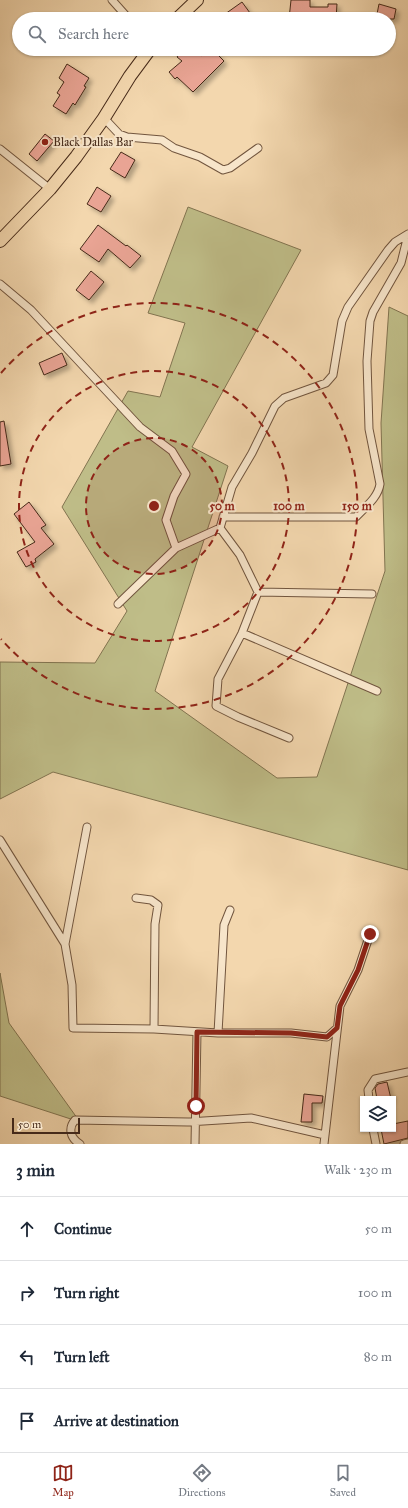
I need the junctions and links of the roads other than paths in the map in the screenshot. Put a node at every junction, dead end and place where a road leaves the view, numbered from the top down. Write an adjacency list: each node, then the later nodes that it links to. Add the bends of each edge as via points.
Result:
1 (112, 0): 3 (street)
2 (197, 0): 4 (main road)
3 (122, 12)
4 (184, 12)
5 (145, 56): 6 (main road)
6 (104, 118): 7 (street, via 119,134 127,138 162,140 223,170 230,168); 9 (main road)
7 (258, 148)
8 (0, 149): 9 (street)
9 (50, 189): 11 (main road)
10 (408, 234): 13 (street, via 388,250 348,307 342,321 333,375 326,383 284,398 275,406 232,487); 13 (street, via 401,263 370,322 367,361 369,429 380,484 376,496 356,517)
11 (0, 241)
12 (0, 284): 15 (street, via 31,310 140,427 172,451 186,474 174,496 166,520)
13 (224, 517): 14 (street)
14 (220, 528): 15 (street); 16 (street, via 240,555)
15 (176, 548): 18 (street)
16 (258, 592): 17 (street); 19 (street)
17 (372, 594)
18 (118, 604)
19 (242, 633): 20 (street); 21 (street, via 218,679 216,706)
20 (377, 691)
21 (289, 738)
22 (87, 827): 27 (street)
23 (0, 840): 27 (street)
24 (136, 898): 29 (street, via 151,900 158,905 155,924)
25 (230, 910): 31 (street, via 224,925)
26 (370, 934): 28 (street, via 358,970 340,1006)
27 (65, 944): 29 (street, via 72,985 72,1028)
28 (337, 1028): 31 (street, via 327,1037 291,1033); 36 (street)
29 (154, 1029): 30 (street)
30 (197, 1032): 31 (street); 34 (street)
31 (218, 1033)
32 (408, 1072): 33 (street, via 375,1079 368,1090)
33 (369, 1096)
34 (195, 1122): 36 (street, via 251,1118); 38 (street, via 75,1120 71,1124 71,1132 74,1141); 39 (street)
35 (374, 1132): 41 (street)
36 (325, 1135): 40 (street)
37 (408, 1143): 42 (street)
38 (80, 1144)
39 (195, 1144)
40 (324, 1144)
41 (376, 1144)
42 (404, 1144)

